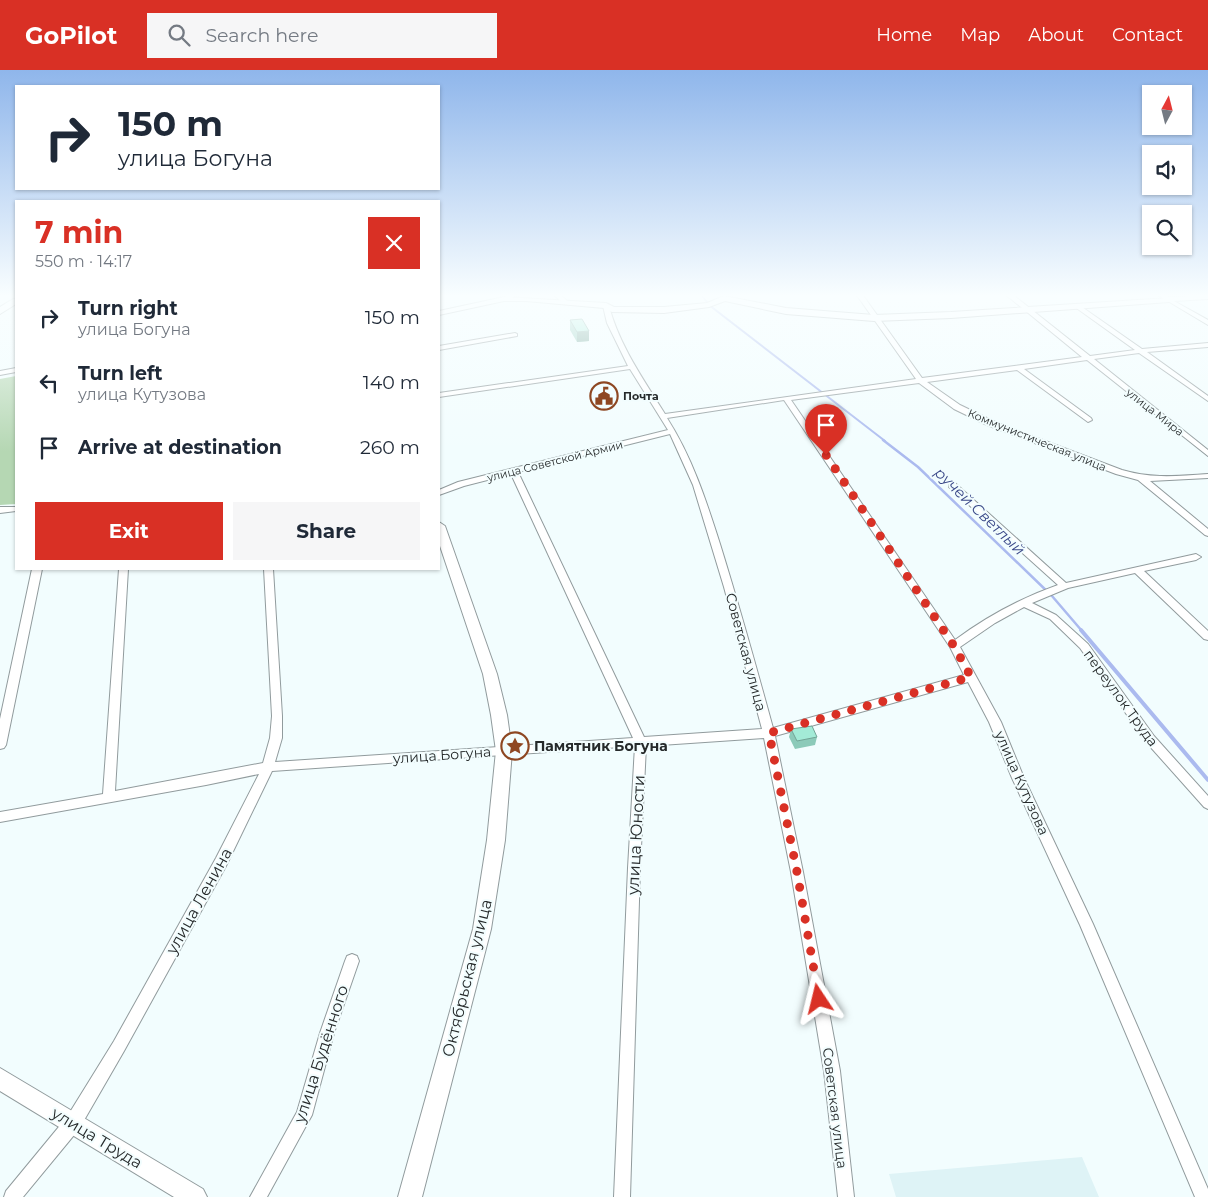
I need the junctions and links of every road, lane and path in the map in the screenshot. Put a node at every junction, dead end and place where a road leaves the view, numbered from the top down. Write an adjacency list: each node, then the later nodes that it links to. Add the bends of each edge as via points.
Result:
1 (622, 347): 8 (street, Советская улица)
2 (895, 347): 12 (street, Коммунистическая улица)
3 (1072, 347): 7 (street, улица Мира)
4 (1135, 347): 6 (street)
5 (1189, 347): 6 (street)
6 (1144, 353): 7 (street); 15 (street)
7 (1087, 359): 9 (street); 19 (street, улица Мира)
8 (632, 367): 13 (street); 16 (street, Советская улица)
9 (1019, 368): 12 (street); 17 (street)
10 (15, 370): 11 (street)
11 (0, 373)
12 (920, 380): 14 (street); 22 (street, Коммунистическая улица, via 957,407 990,423 1094,464)
13 (440, 395)
14 (786, 398): 16 (street); 37 (street, улица Кутузова)
15 (1208, 399)
16 (664, 416): 18 (street, Советская улица)
17 (1088, 420)
18 (672, 431): 20 (street, улица Советской Армии); 39 (street, Советская улица, via 697,485 729,586)
19 (1208, 454)
20 (514, 471): 24 (street, улица Советской Армии); 40 (street, улица Юности)
21 (1208, 476): 22 (street, Коммунистическая улица)
22 (1141, 478): 28 (street)
23 (952, 485): 34 (street)
24 (440, 492)
25 (15, 509): 26 (street)
26 (0, 510)
27 (440, 529): 42 (street, Октябрьская улица, via 490,674)
28 (1208, 533)
29 (1196, 557): 33 (street)
30 (37, 570): 41 (street)
31 (123, 570): 44 (street)
32 (268, 570): 43 (street, улица Ленина, via 277,716 276,738)
33 (1138, 570): 34 (street); 36 (street)
34 (1064, 586): 35 (street)
35 (1025, 604): 37 (street, via 967,635); 45 (street, переулок Труда, via 1053,617 1084,646 1150,739)
36 (1208, 637)
37 (954, 646): 38 (street, улица Кутузова)
38 (971, 677): 39 (street, улица Богуна); 56 (street, улица Кутузова, via 1086,924)
39 (769, 733): 40 (street, улица Богуна); 55 (street, Советская улица, via 832,1071)
40 (641, 742): 42 (street, улица Богуна); 54 (street, улица Юности)
41 (0, 745)
42 (504, 751): 43 (street, улица Богуна); 53 (street, Октябрьская улица, via 496,840 482,929)
43 (268, 767): 44 (street, улица Богуна); 49 (street, улица Ленина, via 221,862 119,1046)
44 (109, 797): 46 (street, улица Богуна)
45 (1208, 804)
46 (0, 818)
47 (352, 961): 52 (street, улица Будённого, via 304,1115)
48 (0, 1079): 49 (street, улица Труда)
49 (72, 1123): 50 (street, улица Ленина); 51 (street, улица Труда)
50 (12, 1197)
51 (194, 1197)
52 (258, 1197)
53 (410, 1197)
54 (622, 1197)
55 (846, 1197)
56 (1203, 1197)

